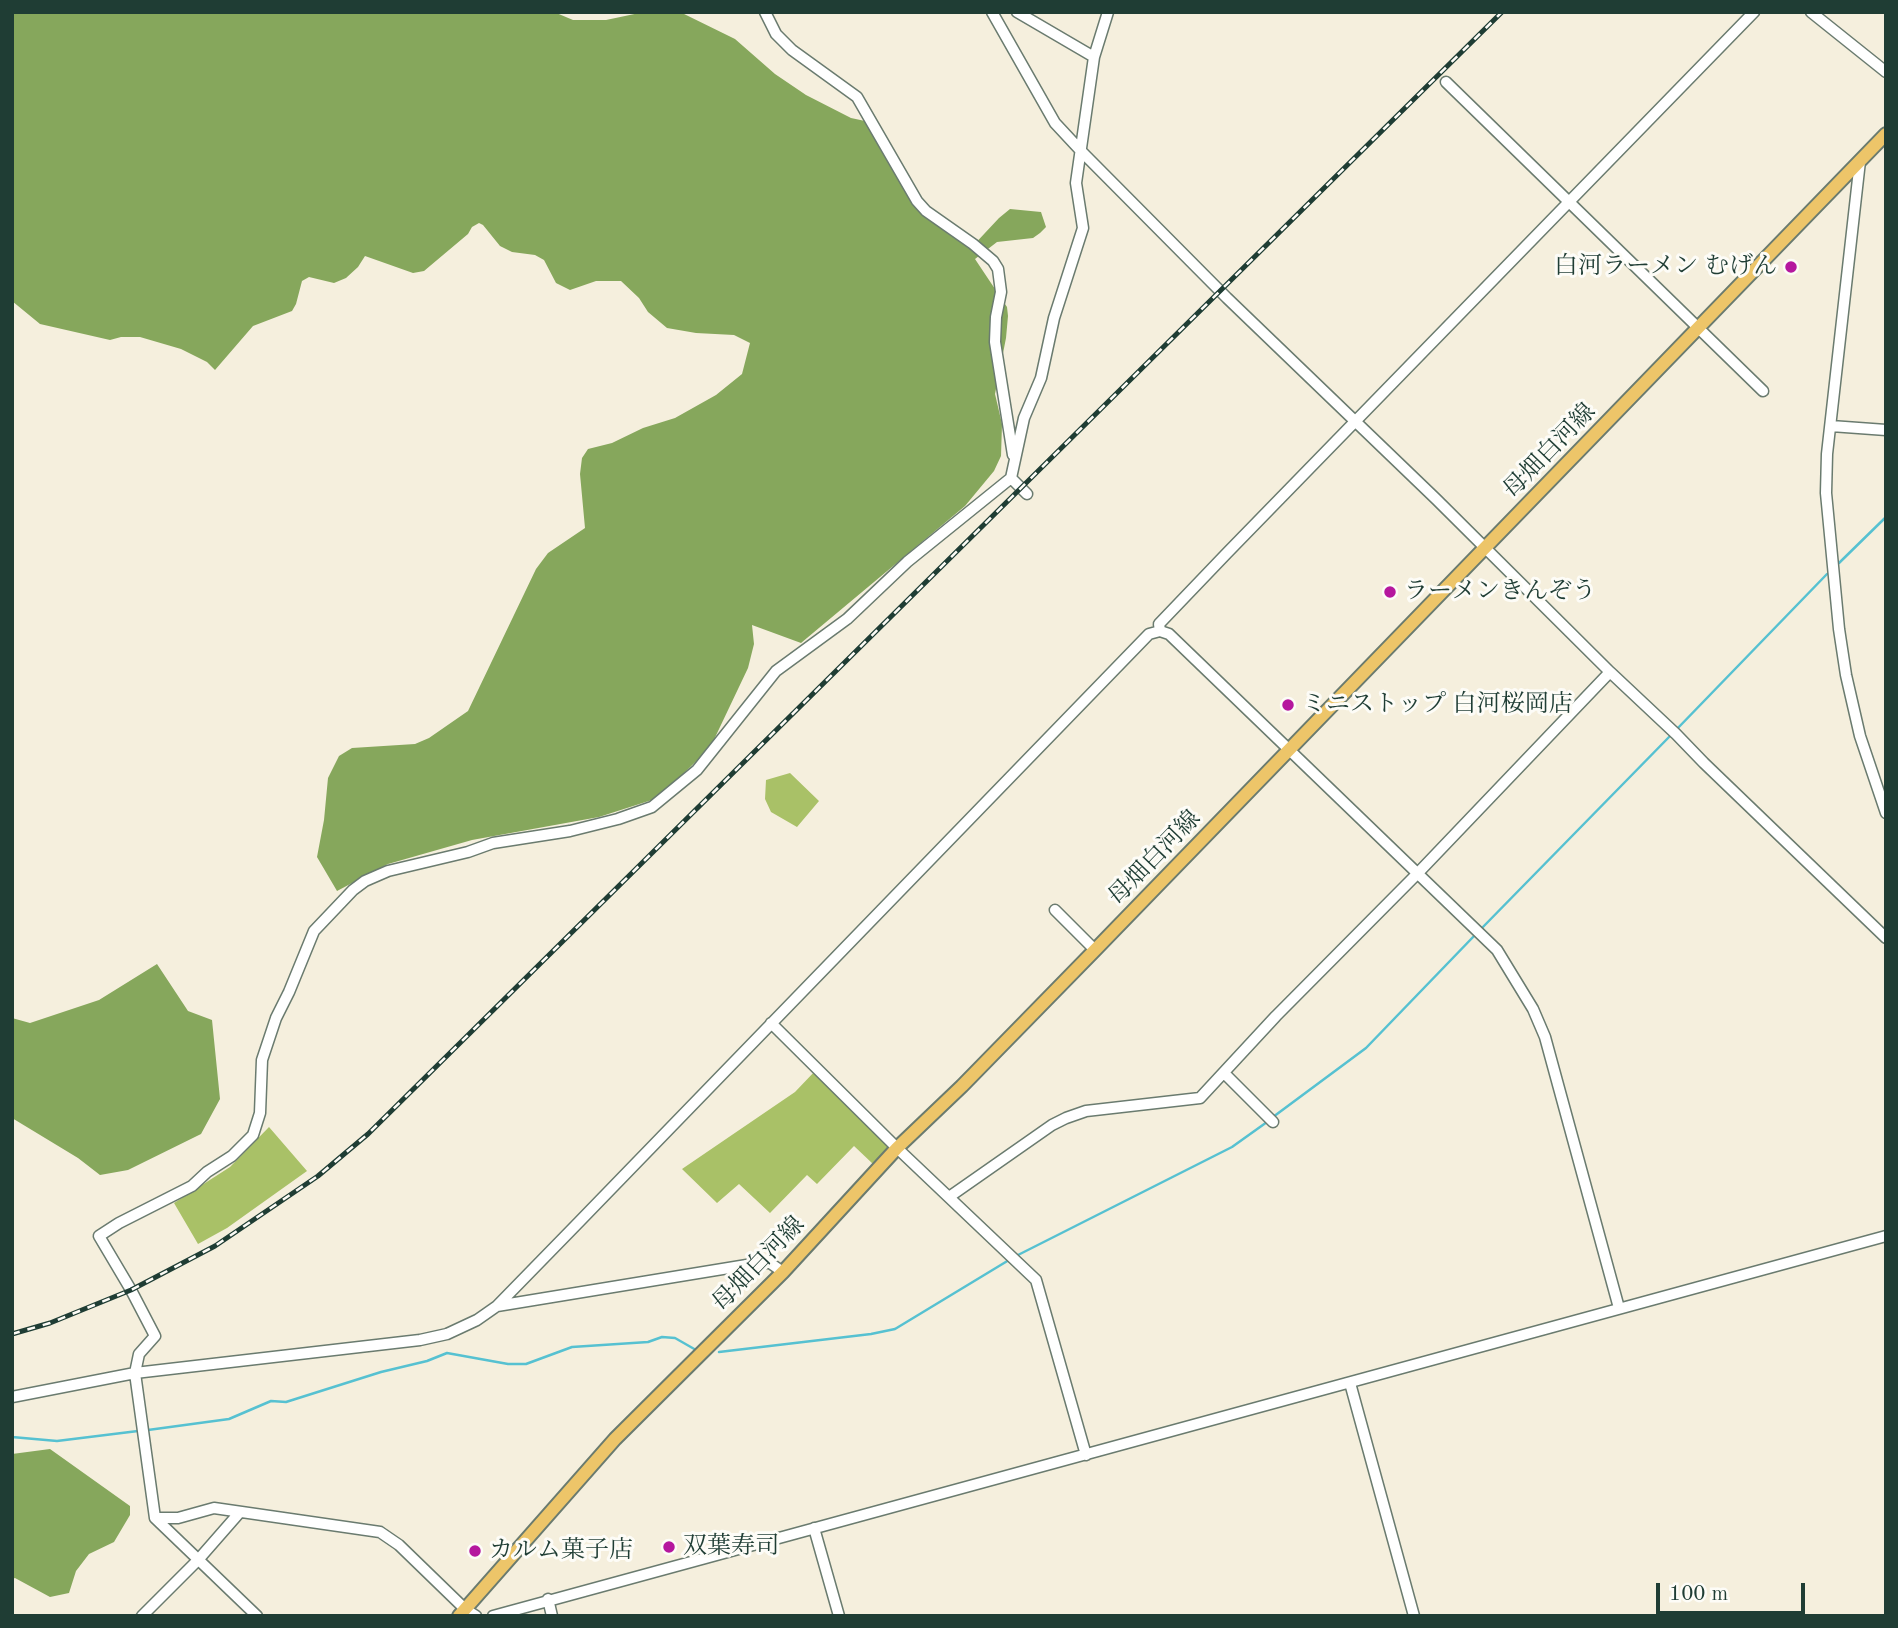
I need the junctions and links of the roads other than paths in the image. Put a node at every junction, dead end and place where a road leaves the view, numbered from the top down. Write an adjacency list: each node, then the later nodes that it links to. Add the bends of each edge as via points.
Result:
1 (765, 12): 19 (street, via 776,34 792,50 857,97 917,201 998,269 1001,292 995,342)
2 (992, 12): 11 (street, via 1055,124)
3 (1017, 12): 7 (street)
4 (1108, 12): 7 (street)
5 (1754, 12): 13 (street)
6 (1811, 12): 8 (street)
7 (1094, 57): 11 (street)
8 (1886, 72)
9 (1446, 82): 13 (street)
10 (1886, 134): 12 (main road, 母畑白河線)
11 (1082, 152): 16 (street); 19 (street, via 1076,183 1083,228)
12 (1860, 161): 14 (main road, 母畑白河線); 17 (street)
13 (1570, 201): 14 (street); 16 (street)
14 (1699, 327): 15 (street); 22 (main road, 母畑白河線)
15 (1763, 391)
16 (1356, 422): 22 (street); 23 (street, via 1159,624)
17 (1831, 426): 18 (street); 26 (street, via 1826,493 1839,629 1860,736)
18 (1886, 430)
19 (1014, 461): 20 (street)
20 (1011, 478): 21 (street); 40 (street, via 907,562 847,619 776,671 697,770 652,807 570,831 493,843 388,871 365,881 341,901 314,931 276,1017 262,1060 260,1113 253,1135 192,1186 99,1236 155,1336 139,1354)
21 (1027, 494)
22 (1486, 548): 24 (street); 25 (main road, 母畑白河線)
23 (1160, 631): 25 (street, via 1169,634); 31 (street, via 1149,634)
24 (1610, 673): 27 (street); 29 (street)
25 (1289, 751): 27 (street); 30 (main road, 母畑白河線)
26 (1886, 813)
27 (1417, 874): 32 (street); 39 (street, via 1497,950 1533,1009 1545,1037)
28 (1055, 910): 30 (street)
29 (1886, 938)
30 (1095, 950): 34 (main road, 母畑白河線)
31 (771, 1023): 34 (street); 38 (street)
32 (1224, 1073): 33 (street); 35 (street, via 1196,1100 1086,1111 1066,1118)
33 (1273, 1122)
34 (897, 1148): 35 (street); 37 (main road, 母畑白河線)
35 (949, 1197): 43 (street, via 1036,1280)
36 (1886, 1236): 39 (street)
37 (783, 1272): 38 (street, via 771,1263 759,1263); 49 (main road, 母畑白河線, via 615,1439)
38 (497, 1306): 40 (street, via 447,1334 420,1340)
39 (1619, 1308): 41 (street)
40 (135, 1373): 42 (street); 45 (street)
41 (1350, 1383): 43 (street); 55 (street)
42 (12, 1397)
43 (1086, 1455): 46 (street)
44 (240, 1512): 45 (street, via 214,1508 178,1518); 47 (street); 49 (street, via 380,1532 399,1545)
45 (155, 1518): 47 (street)
46 (814, 1528): 48 (street); 54 (street)
47 (198, 1560): 50 (street); 51 (street)
48 (548, 1600): 52 (street); 53 (street)
49 (466, 1614)
50 (142, 1616)
51 (257, 1616)
52 (493, 1616)
53 (552, 1616)
54 (839, 1616)
55 (1414, 1616)

